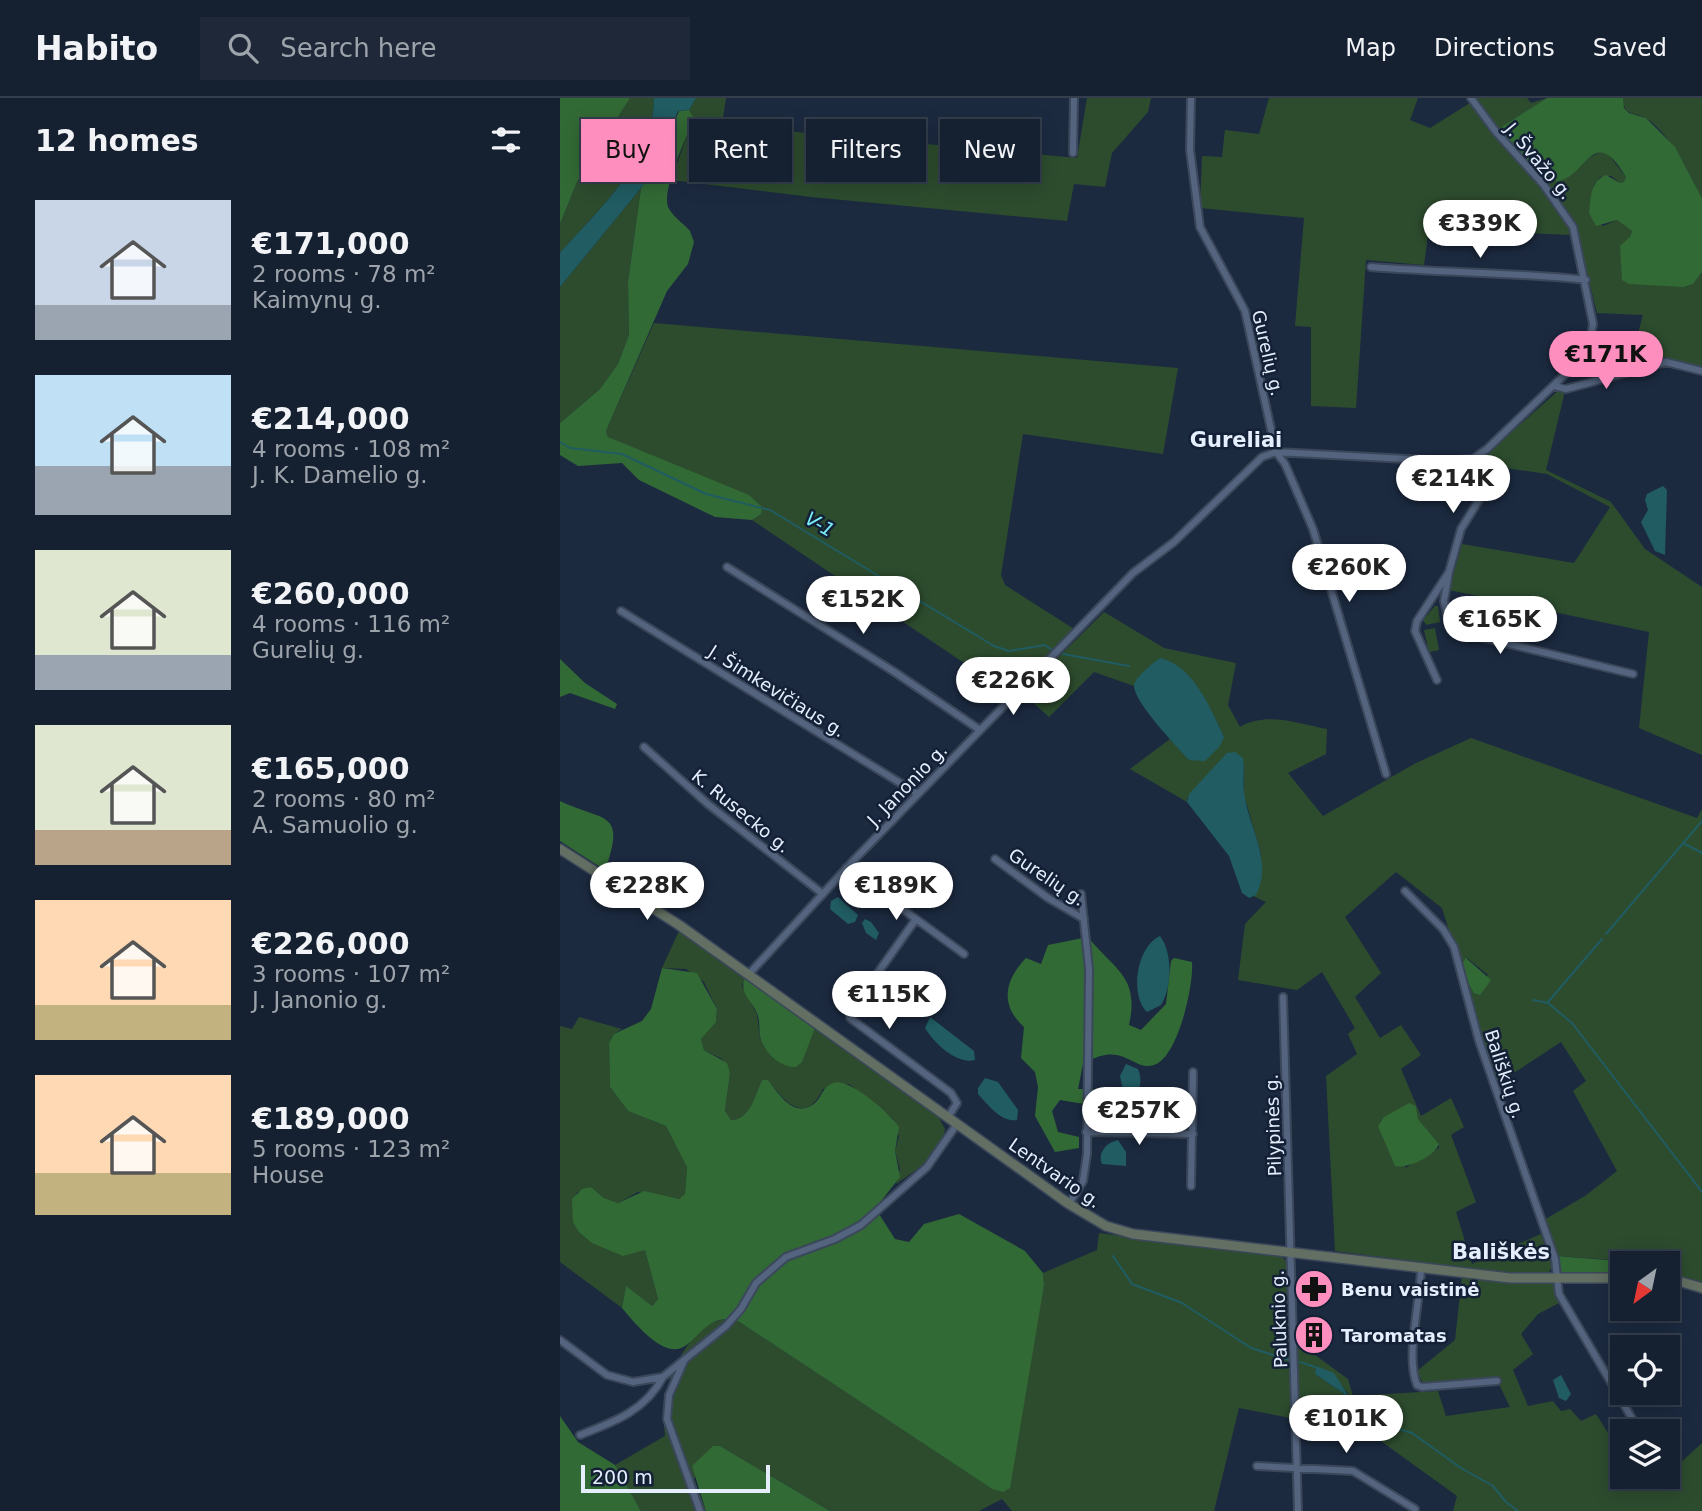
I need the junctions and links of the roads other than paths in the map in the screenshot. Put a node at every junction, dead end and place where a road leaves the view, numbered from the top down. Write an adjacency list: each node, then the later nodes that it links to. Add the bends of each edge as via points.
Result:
1 (1074, 98): 4 (street)
2 (1191, 98): 9 (street, Gurelių g., via 1190,150 1200,227 1245,311)
3 (1471, 98): 6 (street, J. Švažo g., via 1560,206 1573,228)
4 (1073, 153)
5 (1371, 267): 6 (street)
6 (1586, 280): 8 (street, J. Švažo g., via 1593,315 1590,342)
7 (1702, 371): 8 (street, via 1666,362 1566,389)
8 (1555, 386): 10 (street, J. Švažo g.)
9 (1276, 452): 10 (street, via 1445,461); 16 (street, J. Janonio g., via 1262,457 1174,542 1133,573); 18 (street, Gurelių g., via 1313,529)
10 (1473, 458): 12 (street, via 1483,475 1482,492 1461,529)
11 (727, 567): 16 (street)
12 (1449, 572): 14 (street, via 1444,601 1451,631); 15 (street, via 1421,611 1415,631)
13 (621, 611): 19 (street, J. Šimkevičiaus g.)
14 (1633, 674)
15 (1437, 680)
16 (980, 730): 19 (street, J. Janonio g.)
17 (644, 747): 24 (street, K. Rusecko g., via 716,811)
18 (1386, 774)
19 (918, 794): 22 (street, J. Janonio g.)
20 (560, 849): 29 (main road, Lentvario g.)
21 (995, 859): 27 (street, Gurelių g.)
22 (846, 868): 24 (street, J. Janonio g.); 26 (street)
23 (1405, 891): 41 (street, Bališkių g., via 1443,929 1454,947 1479,1041 1555,1259)
24 (822, 894): 29 (street, J. Janonio g.)
25 (1081, 894): 27 (street)
26 (916, 919): 28 (street); 32 (street, via 850,1018 954,1096 957,1103)
27 (1084, 919): 34 (street, via 1089,969)
28 (964, 954)
29 (748, 975): 32 (main road, Lentvario g.)
30 (1283, 997): 38 (street, Pilypinės g.)
31 (1193, 1072): 35 (street)
32 (948, 1117): 33 (main road, Lentvario g.)
33 (957, 1124): 37 (main road, Lentvario g.); 45 (street, via 927,1167 861,1225 786,1257 756,1283 741,1310)
34 (1086, 1132): 35 (street); 37 (street, via 1086,1173)
35 (1193, 1134): 36 (street)
36 (1191, 1186)
37 (1069, 1204): 38 (main road, Lentvario g., via 1119,1231)
38 (1291, 1252): 39 (main road, Lentvario g.); 51 (street, Paluknio g.)
39 (1421, 1268): 41 (main road, Lentvario g.); 47 (street, via 1413,1345 1417,1385)
40 (1610, 1278): 41 (main road, Lentvario g.)
41 (1555, 1279): 48 (street, Bališkių g., via 1572,1321)
42 (1680, 1282): 43 (main road)
43 (1702, 1288)
44 (560, 1340): 46 (street, via 607,1375 633,1382)
45 (685, 1358): 46 (street); 53 (street, via 669,1395 667,1419)
46 (663, 1377): 49 (street, via 632,1412)
47 (1497, 1381)
48 (1632, 1419)
49 (580, 1435)
50 (1257, 1466): 51 (street)
51 (1297, 1466): 52 (street, via 1353,1471); 54 (street, Paluknio g.)
52 (1415, 1509)
53 (700, 1511)
54 (1298, 1511)

